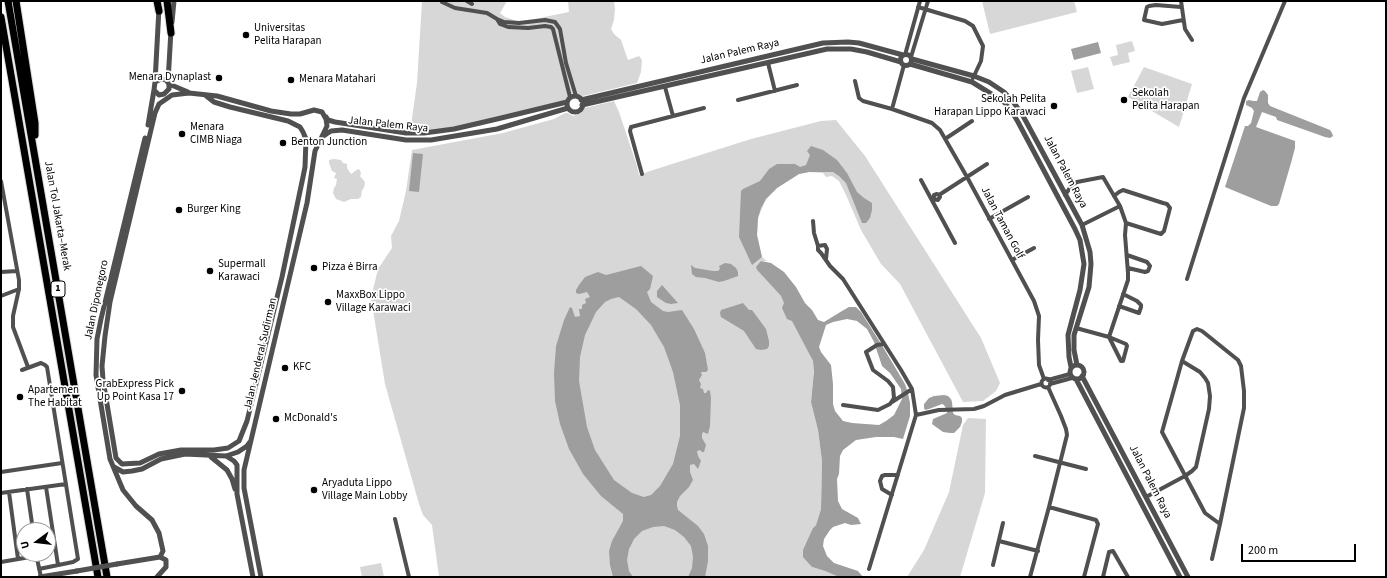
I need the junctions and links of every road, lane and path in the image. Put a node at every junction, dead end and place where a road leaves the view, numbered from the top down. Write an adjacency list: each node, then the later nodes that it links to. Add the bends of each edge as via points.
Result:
1 (8, 1): 58 (highway, Jalan Tol Jakarta–Merak / 1)
2 (16, 1): 58 (highway, via 35,123)
3 (158, 1): 16 (highway)
4 (167, 1): 22 (highway)
5 (174, 1): 22 (street)
6 (467, 1): 12 (street)
7 (920, 1): 13 (street)
8 (928, 1): 15 (street)
9 (1181, 1): 14 (street)
10 (1285, 1): 88 (street, via 1236,122)
11 (442, 2): 18 (street, via 455,8 487,13)
12 (472, 4)
13 (918, 7): 15 (street); 24 (street)
14 (1181, 7): 20 (street); 20 (street, via 1149,6 1144,20 1162,24)
15 (926, 9): 25 (street); 28 (street, via 973,26 983,46 981,60)
16 (159, 11): 30 (street)
17 (1, 17): 155 (highway, Jalan Tol Jakarta–Merak / 1)
18 (497, 19): 19 (street, via 519,23); 21 (street, via 500,24 508,27)
19 (547, 20): 21 (street); 39 (street, via 555,22 560,29 566,63)
20 (1183, 20): 23 (street, via 1186,32)
21 (547, 26): 42 (street, via 554,29)
22 (171, 33): 32 (street)
23 (1192, 40)
24 (904, 55): 25 (street, Jalan Palem Raya); 27 (street, via 900,60); 43 (street, Jalan Palem Raya, via 860,43 823,43)
25 (911, 60): 27 (street); 28 (street, Jalan Palem Raya); 31 (street, Jalan Palem Raya)
26 (768, 63): 27 (street, Jalan Palem Raya, via 836,48 867,52); 34 (street, Jalan Palem Raya); 36 (street)
27 (902, 64): 47 (street)
28 (974, 76): 31 (street); 67 (street, Jalan Palem Raya, via 1004,92 1014,103)
29 (855, 81): 47 (street, Jalan Taman Golf, via 861,100)
30 (155, 82): 32 (street, via 161,79); 35 (street)
31 (972, 82): 102 (street, Jalan Palem Raya, via 1005,103 1012,112 1080,240 1083,274 1068,335)
32 (168, 83): 35 (street, via 169,89 164,94); 37 (street, Jalan Palem Raya)
33 (797, 85): 36 (street)
34 (665, 86): 43 (street, Jalan Palem Raya); 50 (street)
35 (154, 90): 44 (street, Jalan Diponegoro)
36 (776, 91): 41 (street)
37 (189, 92): 38 (street, Jalan Palem Raya); 40 (street, Jalan Palem Raya)
38 (205, 95): 45 (street, Jalan Palem Raya); 48 (street, Jalan Palem Raya, via 214,102)
39 (576, 96): 42 (street); 43 (street)
40 (164, 99): 49 (street, Jalan Diponegoro)
41 (738, 100)
42 (569, 103): 43 (street, via 572,111 577,111); 54 (street, Jalan Palem Raya, via 468,126 424,133 406,133); 55 (street, Jalan Palem Raya, via 497,129 431,140 406,140)
43 (582, 103)
44 (152, 105): 49 (street); 65 (street, Jalan Diponegoro)
45 (262, 108): 48 (street); 51 (street, Jalan Palem Raya, via 295,114 316,110 322,112)
46 (704, 108): 50 (street)
47 (892, 109): 57 (street, Jalan Taman Golf, via 935,125)
48 (245, 111): 53 (street, Jalan Palem Raya)
49 (154, 116): 72 (street, Jalan Diponegoro)
50 (673, 116): 60 (street, via 630,128)
51 (325, 117): 54 (street, Jalan Palem Raya); 56 (street, via 327,126)
52 (972, 121): 57 (street)
53 (288, 122): 66 (street, Jalan Jenderal Sudirman, via 300,127 306,139)
54 (343, 123): 55 (street)
55 (342, 130): 56 (street, Jalan Palem Raya, via 331,131)
56 (321, 138): 61 (street, Jalan Jenderal Sudirman, via 315,151)
57 (945, 139): 62 (street, Jalan Taman Golf)
58 (36, 158): 156 (highway, Jalan Tol Jakarta–Merak / 1)
59 (988, 164): 62 (street)
60 (642, 174)
61 (311, 176): 66 (street); 83 (street, Jalan Jenderal Sudirman)
62 (967, 177): 70 (street, via 939,195 934,195); 73 (street, Jalan Taman Golf)
63 (921, 180): 70 (street)
64 (1, 181): 85 (street)
65 (132, 191): 72 (street); 94 (street, Jalan Diponegoro)
66 (300, 195): 87 (street, Jalan Jenderal Sudirman)
67 (1065, 195): 68 (street, via 1074,184 1102,177); 76 (street, Jalan Palem Raya)
68 (1114, 196): 71 (street); 75 (street, via 1123,190 1163,202 1170,208 1161,234)
69 (1028, 197): 73 (street)
70 (933, 199): 77 (street)
71 (1120, 206): 75 (street); 76 (street)
72 (132, 208): 92 (street, Jalan Diponegoro)
73 (989, 219): 82 (street, Jalan Taman Golf)
74 (813, 221): 78 (street)
75 (1126, 223): 80 (street)
76 (1082, 226): 95 (street, Jalan Palem Raya, via 1090,252 1091,275)
77 (955, 243)
78 (818, 246): 81 (street); 81 (street, via 825,245)
79 (1034, 248): 82 (street)
80 (1127, 255): 84 (street); 84 (street, via 1147,262 1150,266 1145,272)
81 (826, 260): 97 (street, via 843,279)
82 (1012, 260): 107 (street, Jalan Taman Golf, via 1034,301 1039,316 1039,365)
83 (292, 266): 87 (street); 104 (street, Jalan Jenderal Sudirman)
84 (1128, 268): 90 (street, via 1128,280)
85 (17, 271): 86 (street); 89 (street)
86 (1, 272)
87 (282, 277): 98 (street, Jalan Jenderal Sudirman)
88 (1187, 279)
89 (18, 289): 91 (street); 101 (street, via 12,327)
90 (1123, 294): 93 (street); 93 (street, via 1137,301 1141,307 1138,313)
91 (1, 296)
92 (111, 299): 94 (street); 114 (street, Jalan Diponegoro, via 104,336 102,366 116,458 122,464 129,464 181,450)
93 (1119, 306): 96 (street)
94 (103, 308): 122 (street, Jalan Diponegoro, via 97,339 96,375 108,451)
95 (1076, 328): 96 (street); 100 (street, Jalan Palem Raya, via 1074,350)
96 (1109, 337): 96 (street, via 1126,344 1123,361 1121,361)
97 (883, 344): 109 (street); 110 (street, via 866,352 874,370 893,387 894,398)
98 (264, 350): 104 (street); 114 (street, Jalan Jenderal Sudirman, via 239,440 228,448)
99 (1182, 360): 126 (street, via 1162,432); 126 (street, via 1206,378 1210,396 1196,467); 139 (street, via 1193,331 1198,329 1234,355 1241,366 1244,408)
100 (1077, 365): 102 (street); 105 (street, Jalan Palem Raya, via 1083,369)
101 (28, 367): 103 (street); 120 (street, via 44,363 47,367)
102 (1071, 368): 106 (street, Jalan Palem Raya)
103 (22, 370)
104 (266, 375): 113 (street, Jalan Jenderal Sudirman)
105 (1082, 376): 106 (street); 134 (street, Jalan Palem Raya)
106 (1073, 377): 107 (street); 165 (street, Jalan Palem Raya)
107 (1047, 382): 108 (street); 108 (street, via 1044,387); 118 (street, Jalan Taman Golf, via 1067,432)
108 (1041, 384): 112 (street, via 1005,395 974,409 939,410)
109 (910, 390): 110 (street); 112 (street)
110 (890, 404): 111 (street, via 878,410)
111 (843, 405)
112 (916, 415): 125 (street)
113 (250, 442): 116 (street, via 238,452); 121 (street, Jalan Jenderal Sudirman)
114 (214, 450)
115 (208, 455): 116 (street); 122 (street, via 176,455 132,471 123,472); 132 (street, via 228,470)
116 (226, 456): 119 (street)
117 (1035, 456): 118 (street)
118 (1060, 462): 123 (street); 135 (street, Jalan Taman Golf)
119 (236, 463): 121 (street); 132 (street)
120 (62, 464): 124 (street); 127 (street)
121 (245, 464): 159 (street, Jalan Jenderal Sudirman, via 244,488)
122 (114, 467): 142 (street, Jalan Diponegoro, via 123,490 152,520)
123 (1086, 469)
124 (1, 472)
125 (898, 475): 133 (street); 133 (street, via 882,476 880,481 882,489)
126 (1186, 476): 134 (street); 139 (street, via 1205,513)
127 (66, 484): 128 (street); 150 (street, via 78,558 76,561)
128 (46, 487): 129 (street); 150 (street)
129 (27, 489): 130 (street); 137 (street)
130 (9, 492): 131 (street); 141 (street)
131 (1, 493)
132 (237, 494): 158 (street)
133 (892, 495): 153 (street)
134 (1146, 497): 166 (street, Jalan Palem Raya)
135 (1050, 507): 143 (street, Jalan Taman Golf); 162 (street, via 1096,520 1098,524)
136 (395, 519): 160 (street)
137 (32, 522)
138 (1003, 523): 140 (street)
139 (1220, 524): 146 (street)
140 (999, 541): 143 (street); 151 (street)
141 (16, 544)
142 (164, 551): 144 (street); 147 (street, Jalan Diponegoro)
143 (1038, 551): 161 (street, Jalan Taman Golf)
144 (160, 557): 147 (street); 154 (street, bridge)
145 (16, 559): 148 (street)
146 (1212, 559)
147 (166, 560): 157 (street, via 166,568)
148 (1, 562)
149 (38, 562): 152 (street)
150 (58, 565): 152 (street)
151 (993, 565)
152 (39, 569): 154 (street)
153 (869, 569)
154 (41, 577)
155 (98, 577)
156 (107, 577)
157 (157, 577)
158 (253, 577)
159 (261, 577)
160 (409, 577)
161 (1030, 577)
162 (1084, 577)
163 (1103, 577): 164 (street, via 1109,552 1113,551)
164 (1128, 577)
165 (1180, 577)
166 (1188, 577)

